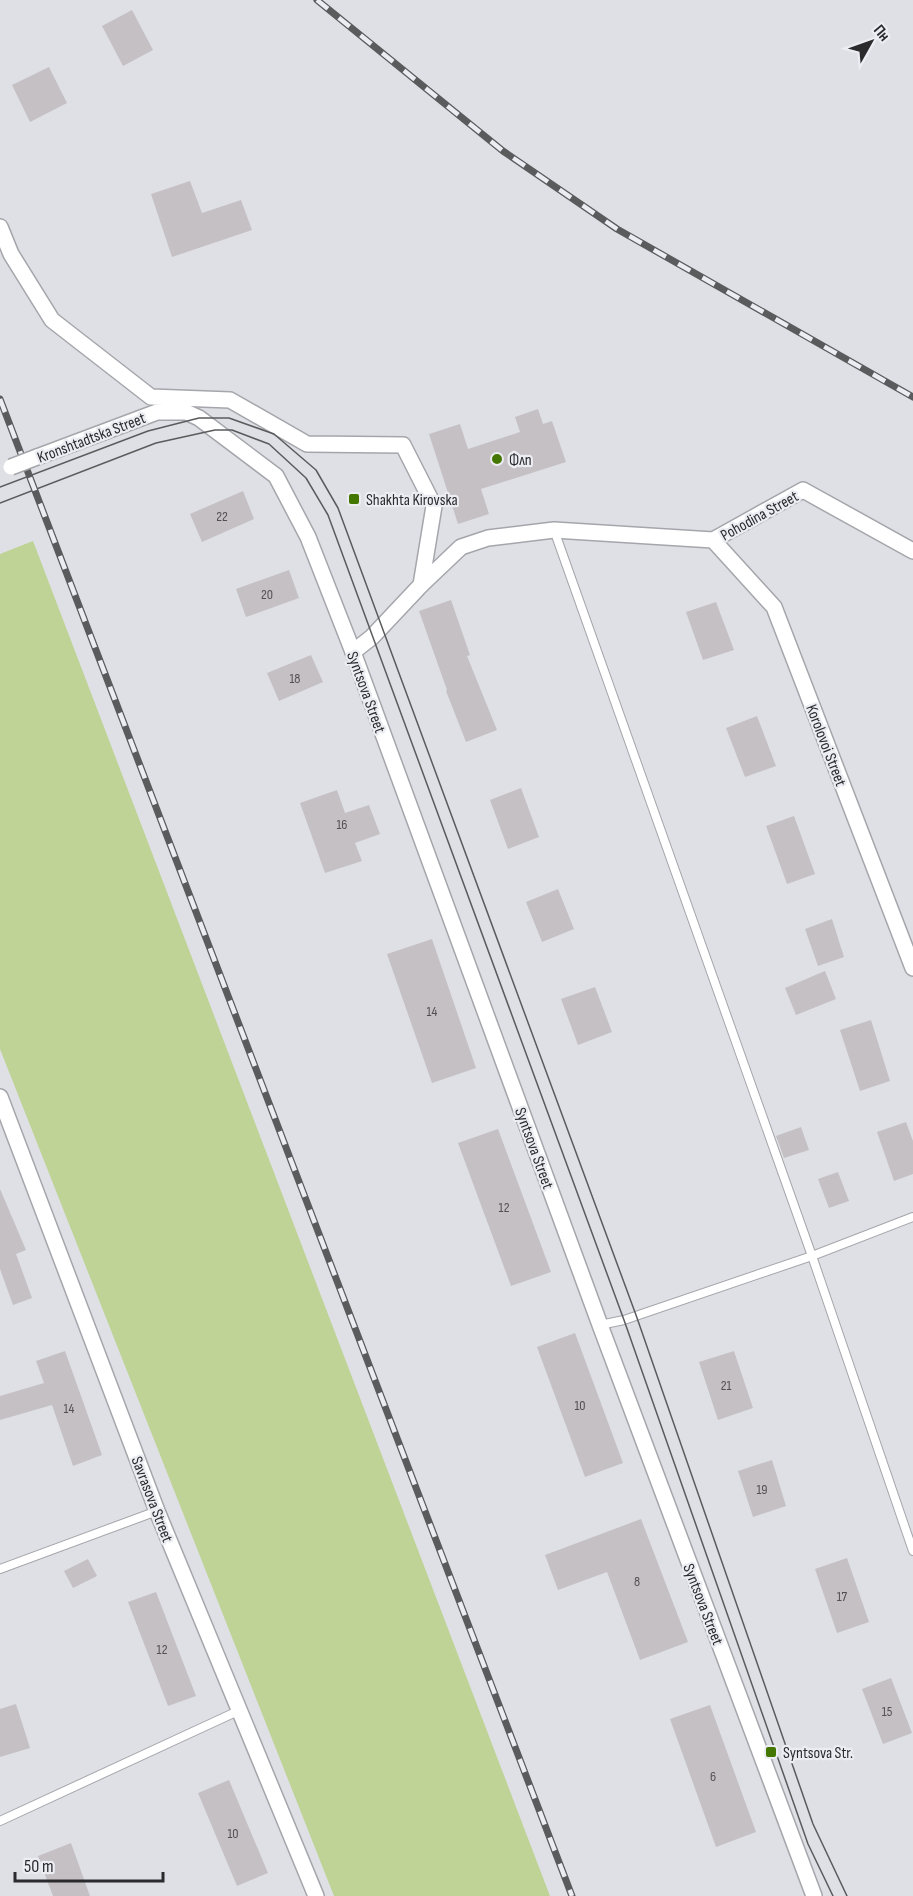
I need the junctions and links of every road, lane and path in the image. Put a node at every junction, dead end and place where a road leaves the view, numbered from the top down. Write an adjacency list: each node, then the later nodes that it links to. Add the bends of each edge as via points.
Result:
1 (0, 227): 7 (street, via 11,254 51,320 152,397 230,400 307,444 403,445 434,506)
2 (214, 430): 3 (street, Kronshtadtska Street, bridge, via 186,412 156,412); 8 (street, Syntsova Street, via 276,476 308,537)
3 (6, 469)
4 (554, 530): 5 (street, Pohodina Street); 7 (street, Pohodina Street, via 488,538 461,547); 13 (lane)
5 (713, 540): 6 (street, Pohodina Street, via 803,490); 9 (street, Korolovoi Street, via 774,607)
6 (913, 551)
7 (421, 585): 8 (street, Pohodina Street)
8 (353, 652): 14 (street, Syntsova Street)
9 (909, 948): 10 (street, Korolovoi Street)
10 (913, 968)
11 (0, 1098): 15 (street, Savrasova Street)
12 (913, 1217): 13 (lane)
13 (812, 1256): 14 (lane); 16 (lane)
14 (600, 1325): 21 (street, Syntsova Street)
15 (157, 1511): 17 (lane); 18 (street, Savrasova Street)
16 (913, 1551)
17 (0, 1569)
18 (238, 1711): 19 (lane); 20 (street, Savrasova Street)
19 (0, 1821)
20 (316, 1896)
21 (814, 1896)

